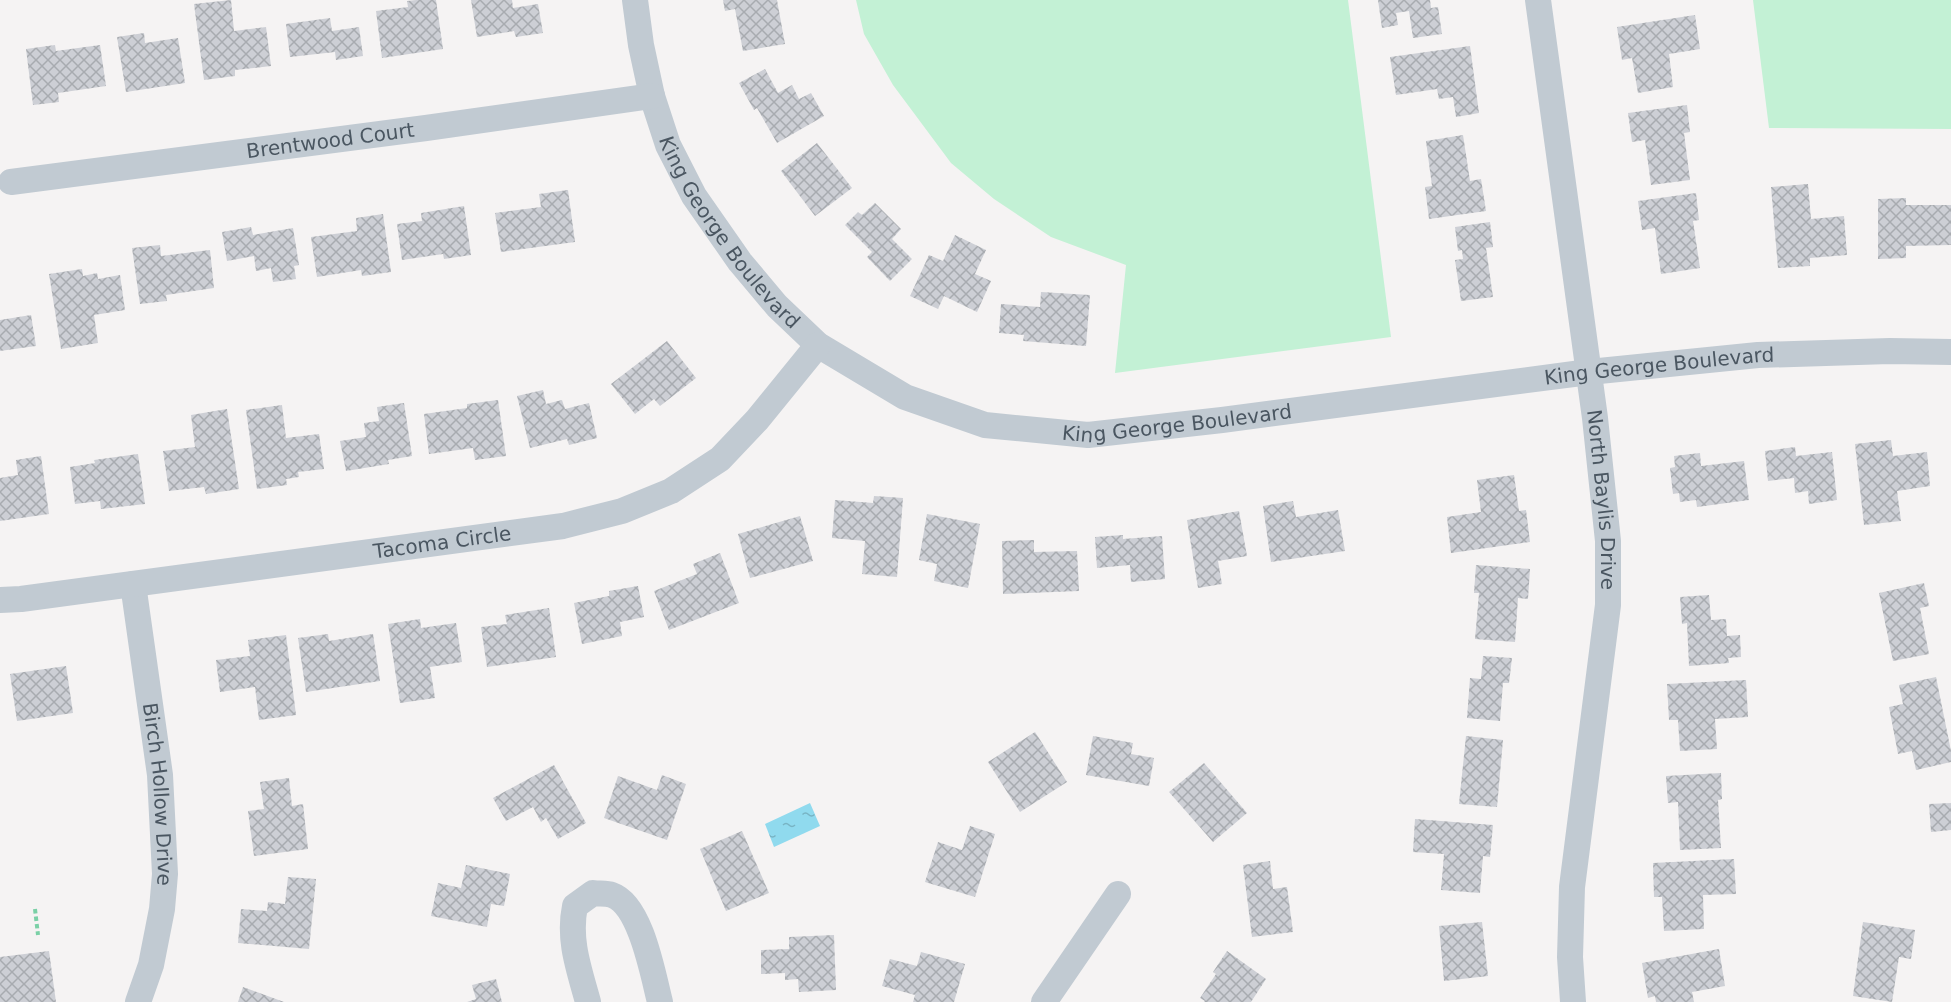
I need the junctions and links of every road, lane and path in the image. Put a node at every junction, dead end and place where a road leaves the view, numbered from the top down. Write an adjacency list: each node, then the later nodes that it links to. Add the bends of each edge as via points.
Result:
1 (635, 0): 3 (street, King George Boulevard)
2 (1538, 0): 7 (street, North Baylis Drive)
3 (652, 96): 4 (street, Brentwood Court); 5 (street, King George Boulevard, via 668,145 694,196 740,262 777,306)
4 (10, 183)
5 (818, 345): 7 (street, King George Boulevard, via 904,397 985,425 1088,435); 8 (street, Tacoma Circle, via 720,459 671,491 622,511 563,526)
6 (1951, 352): 7 (street, King George Boulevard, via 1758,355)
7 (1589, 372): 17 (street, North Baylis Drive, via 1604,489 1608,605 1572,887)
8 (133, 584): 9 (street, Tacoma Circle); 13 (street, Birch Hollow Drive, via 160,775 165,874 151,965)
9 (0, 600)
10 (1118, 894): 16 (street)
11 (35, 909): 12 (path)
12 (38, 935)
13 (138, 1002)
14 (588, 1002): 15 (street, via 573,950 571,923 575,906 593,893 613,895 629,909 641,931)
15 (660, 1002)
16 (1044, 1002)
17 (1573, 1002)

